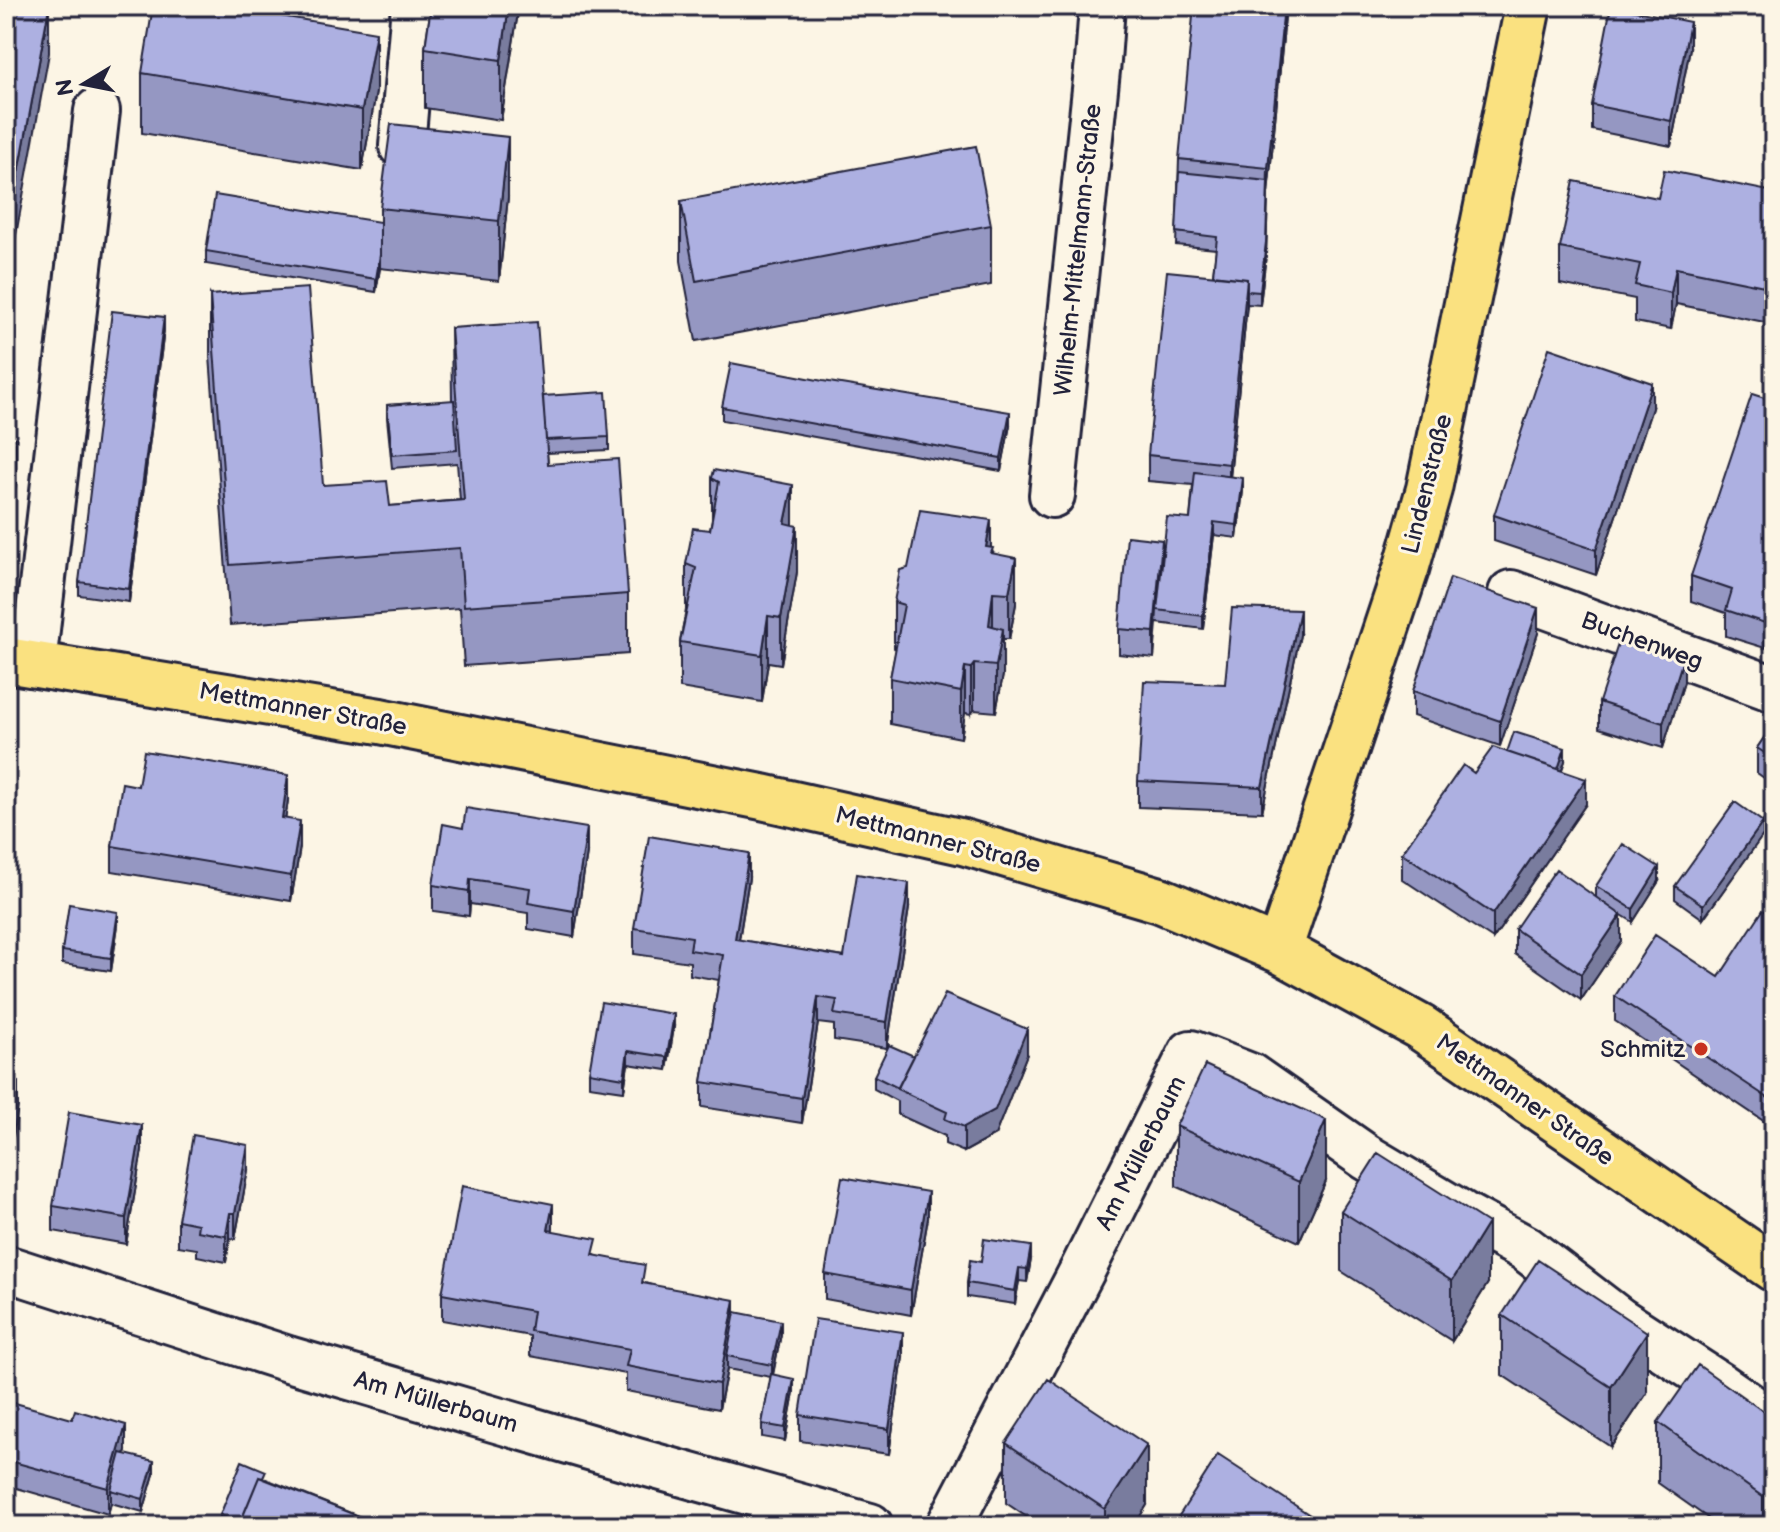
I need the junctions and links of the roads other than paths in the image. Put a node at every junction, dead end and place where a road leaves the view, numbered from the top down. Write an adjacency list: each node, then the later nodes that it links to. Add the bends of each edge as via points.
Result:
1 (414, 6): 5 (street)
2 (1102, 6): 6 (street, Wilhelm-Mittelmann-Straße)
3 (1528, 6): 10 (main road, Lindenstraße, via 1429,489)
4 (97, 111): 8 (street)
5 (402, 146)
6 (1052, 495)
7 (1511, 593): 9 (street, Buchenweg)
8 (20, 662): 10 (main road, Mettmanner Straße, via 380,721 963,842 1160,900)
9 (1774, 689)
10 (1279, 950): 12 (main road, Mettmanner Straße, via 1420,1027)
11 (6, 1268): 14 (street, Am Müllerbaum, via 303,1363)
12 (1774, 1269)
13 (1774, 1423): 15 (street, Am Müllerbaum, via 1619,1320 1525,1248 1366,1157 1250,1076 1191,1053)
14 (858, 1522)
15 (949, 1526)

